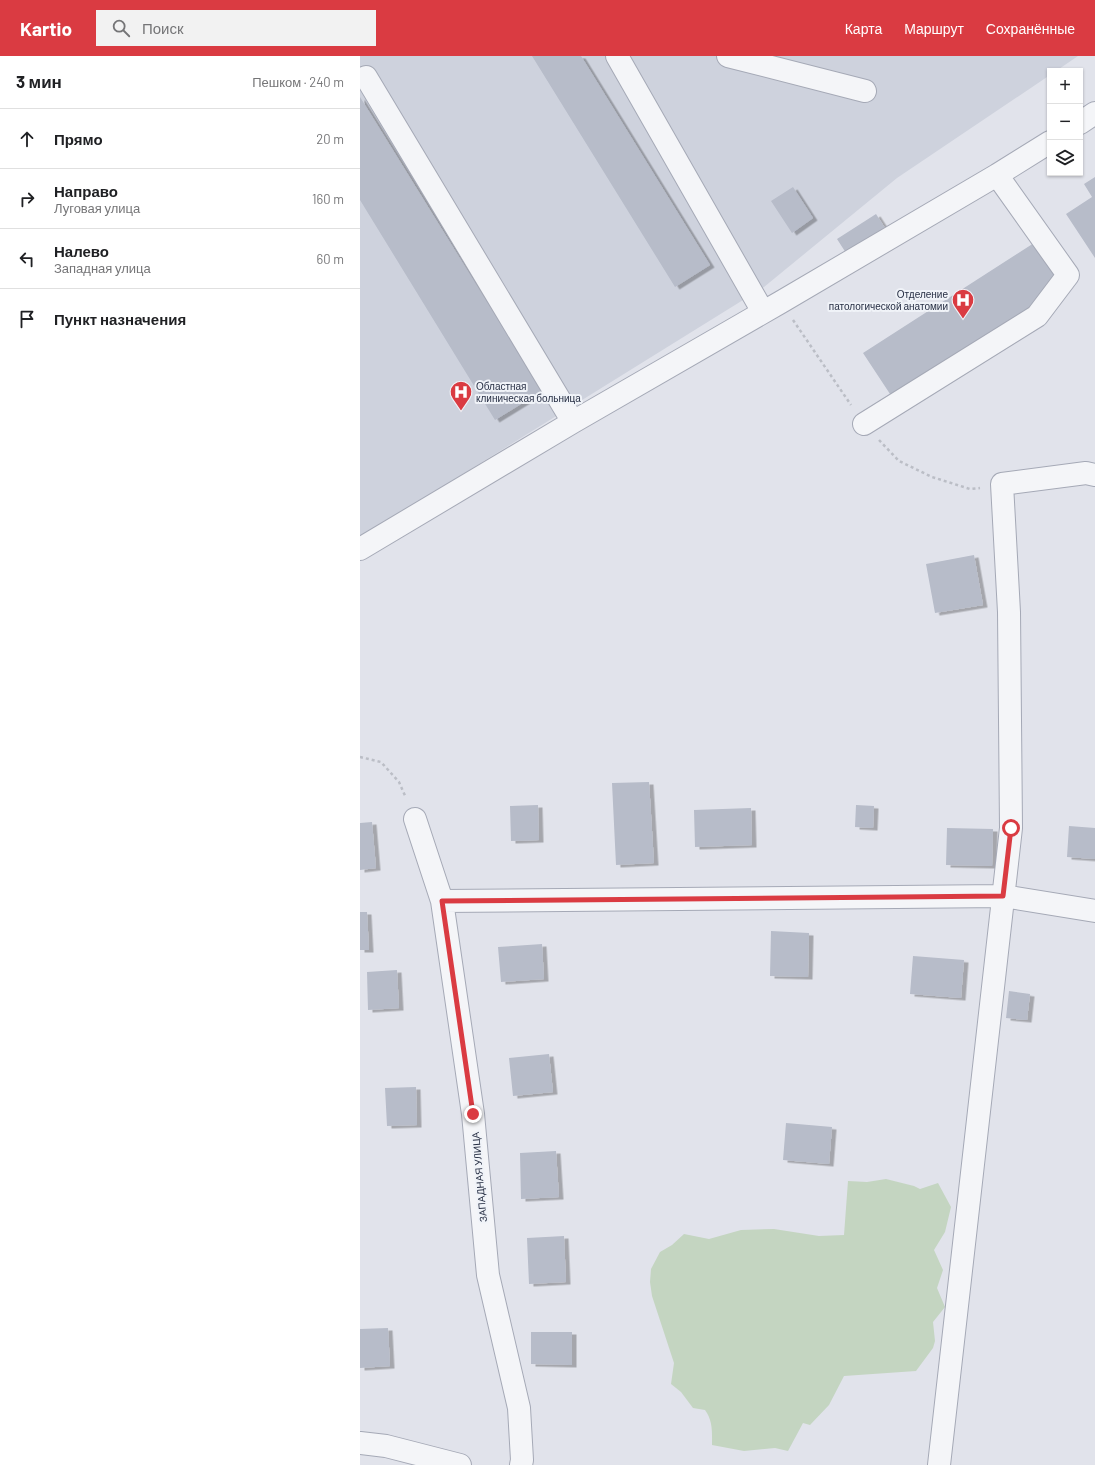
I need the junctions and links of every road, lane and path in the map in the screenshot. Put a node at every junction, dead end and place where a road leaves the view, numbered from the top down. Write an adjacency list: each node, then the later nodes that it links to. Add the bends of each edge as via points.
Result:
1 (617, 56): 9 (street)
2 (728, 56): 4 (street)
3 (366, 77): 10 (street)
4 (865, 91)
5 (1095, 113): 6 (street)
6 (1083, 121)
7 (1047, 144): 8 (street)
8 (997, 175): 9 (street); 11 (street, via 1068,275 1037,316)
9 (763, 312): 10 (street)
10 (573, 422): 13 (street)
11 (864, 424)
12 (1095, 475): 17 (street, via 1086,473 1002,484 1009,612 1011,828)
13 (360, 549)
14 (360, 757): 15 (path, via 381,762)
15 (399, 782)
16 (415, 819): 18 (street, ЗАПАДНАЯ УЛИЦА)
17 (1003, 896): 18 (street); 19 (street); 23 (street)
18 (442, 901): 22 (street, ЗАПАДНАЯ УЛИЦА, via 473,1114 488,1275 519,1408)
19 (1095, 911)
20 (360, 1443): 21 (street, via 386,1446)
21 (460, 1465)
22 (521, 1465)
23 (939, 1465)

